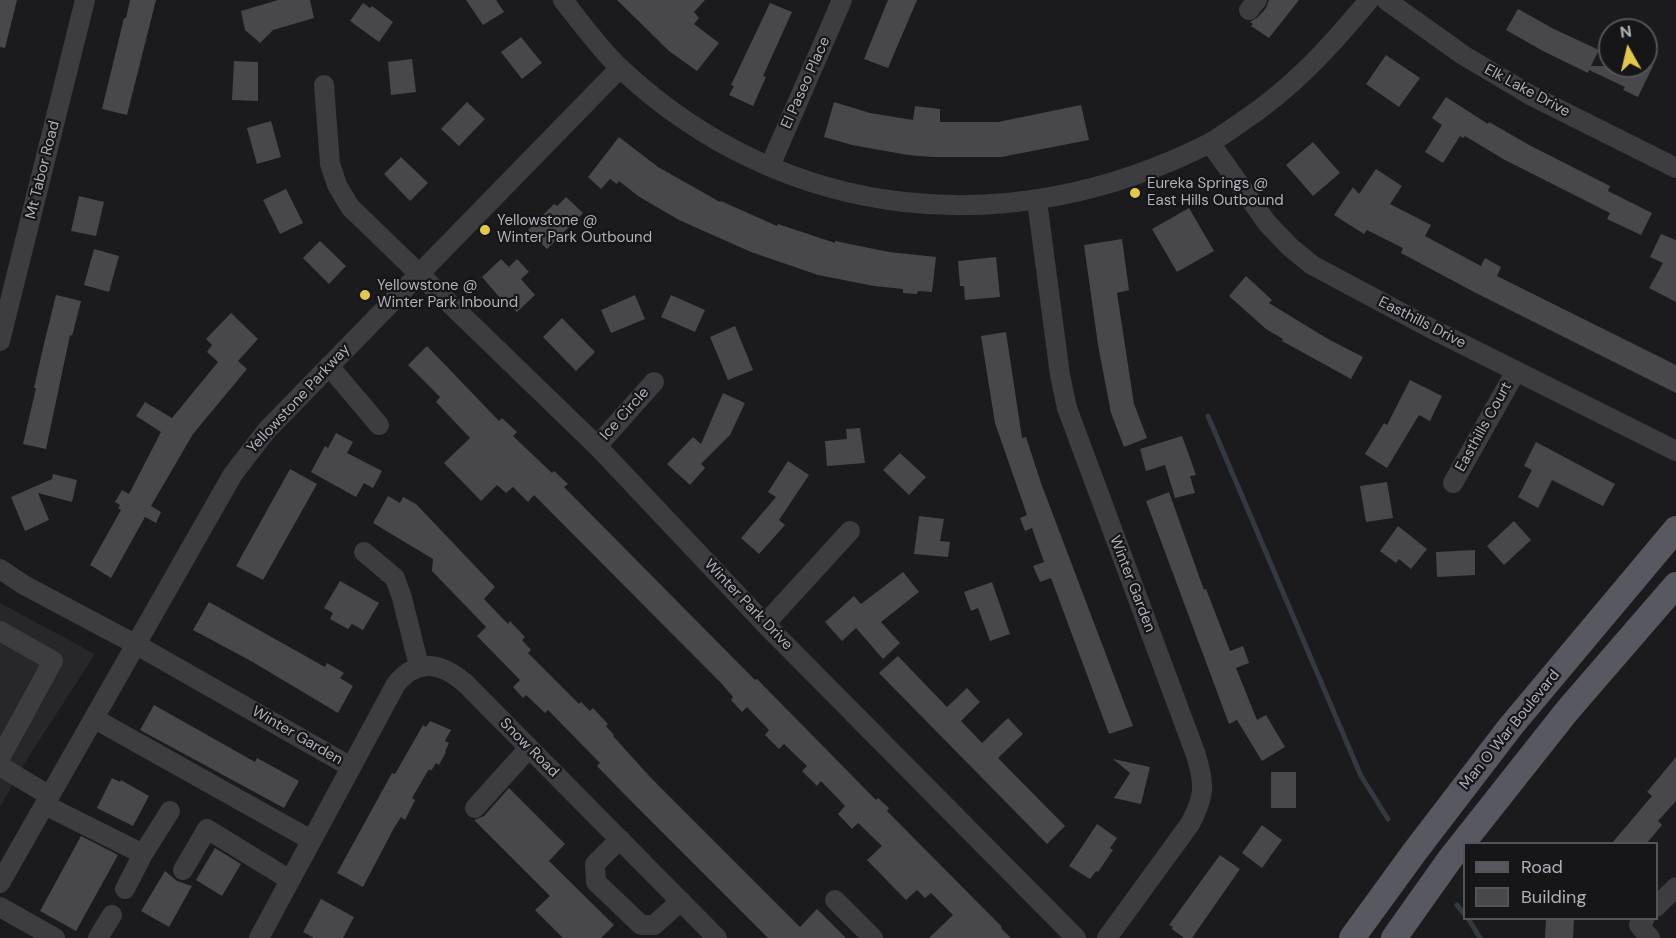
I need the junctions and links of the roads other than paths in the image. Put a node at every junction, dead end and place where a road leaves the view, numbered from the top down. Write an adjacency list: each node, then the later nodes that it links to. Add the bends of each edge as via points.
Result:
1 (85, 0): 13 (street, Mt Tabor Road)
2 (563, 0): 6 (street)
3 (842, 0): 9 (street, El Paseo Place)
4 (1369, 0): 8 (street, via 1307,70 1278,96)
5 (1386, 0): 10 (street, Elk Lake Drive, via 1463,55 1530,95)
6 (620, 68): 9 (street, via 705,133); 12 (street, Yellowstone Parkway)
7 (324, 85): 12 (street, Winter Park Drive, via 330,164 337,185 350,207)
8 (1210, 143): 11 (street, via 1129,177); 15 (street, Easthills Drive, via 1267,223 1312,265)
9 (770, 166): 11 (street, via 844,191 897,201 961,206)
10 (1676, 168)
11 (1037, 201): 60 (street, Winter Garden, via 1067,408 1202,773 1199,808 1190,824)
12 (418, 273): 14 (street, Yellowstone Parkway); 18 (street, Winter Park Drive)
13 (0, 340)
14 (329, 366): 17 (street); 28 (street, Yellowstone Parkway, via 267,430 233,474)
15 (1516, 371): 19 (street, Easthills Drive); 20 (street, Easthills Court)
16 (654, 382): 18 (street, Ice Circle)
17 (379, 425)
18 (597, 446): 26 (street, Winter Park Drive)
19 (1676, 451)
20 (1453, 483)
21 (1676, 529): 61 (main road, Man O War Boulevard, via 1489,754)
22 (850, 531): 26 (street)
23 (364, 552): 29 (street, via 395,578)
24 (1, 572): 28 (street)
25 (1676, 585): 40 (main road, via 1567,711)
26 (765, 624): 59 (street, Winter Park Drive)
27 (0, 631): 32 (street, via 53,661)
28 (137, 645): 30 (street, Yellowstone Parkway); 34 (street, Winter Garden)
29 (419, 666): 31 (street, Snow Road, via 453,672); 34 (street, via 396,684)
30 (94, 719): 35 (street, Yellowstone Parkway); 39 (street)
31 (530, 748): 36 (street); 38 (street, Snow Road)
32 (0, 758)
33 (0, 766): 35 (street)
34 (351, 767): 39 (street, Winter Garden)
35 (47, 801): 42 (street); 45 (street, Yellowstone Parkway)
36 (475, 808)
37 (170, 811): 42 (street)
38 (620, 839): 49 (street, Snow Road); 49 (street, via 595,864 597,882 641,925 654,925)
39 (311, 840): 44 (street, Winter Garden)
40 (1463, 842)
41 (1463, 843): 62 (main road)
42 (143, 854): 47 (street)
43 (183, 870): 44 (street, via 207,829)
44 (290, 880): 57 (street, Winter Garden)
45 (0, 883)
46 (1676, 887): 50 (street)
47 (125, 889)
48 (835, 900): 54 (street)
49 (681, 902): 58 (street, Snow Road)
50 (1658, 905)
51 (0, 907): 55 (street)
52 (112, 915): 56 (street)
53 (1643, 920): 63 (street, via 1639,925)
54 (868, 936)
55 (55, 938)
56 (98, 938)
57 (259, 938)
58 (717, 938)
59 (1076, 938)
60 (1107, 938)
61 (1352, 938)
62 (1394, 938)
63 (1650, 938)

